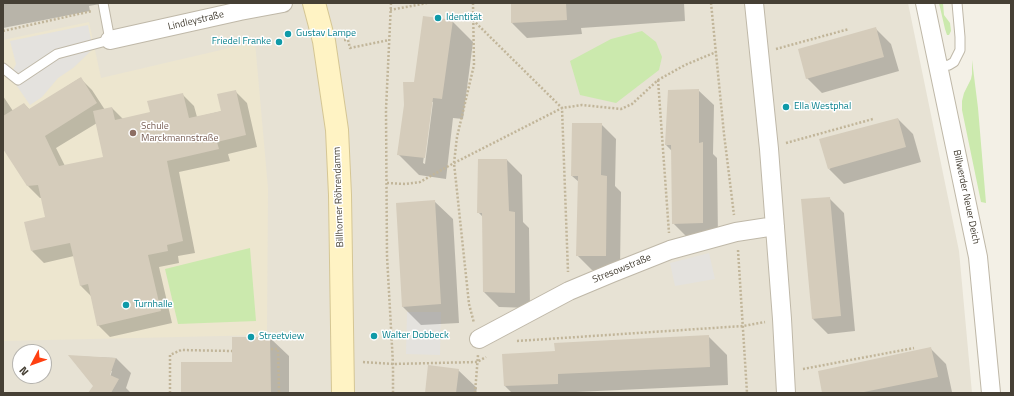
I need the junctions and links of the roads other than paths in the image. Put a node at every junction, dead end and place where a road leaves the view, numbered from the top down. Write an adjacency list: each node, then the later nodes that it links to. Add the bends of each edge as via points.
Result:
1 (283, 3): 7 (street, Lindleystraße)
2 (314, 3): 12 (street, Billhorner Röhrendamm, via 324,41 339,156)
3 (754, 3): 10 (street)
4 (925, 3): 8 (street, Billwerder Neuer Deich)
5 (957, 3): 8 (lane, via 960,50 954,62)
6 (103, 6): 7 (lane)
7 (110, 40): 9 (lane, via 57,54 18,80)
8 (938, 67): 14 (street, Billwerder Neuer Deich, via 978,257)
9 (3, 68)
10 (775, 226): 11 (street, Stresowstraße, via 736,232 670,250 612,272 569,291); 13 (street)
11 (479, 339)
12 (343, 393)
13 (786, 393)
14 (991, 393)

